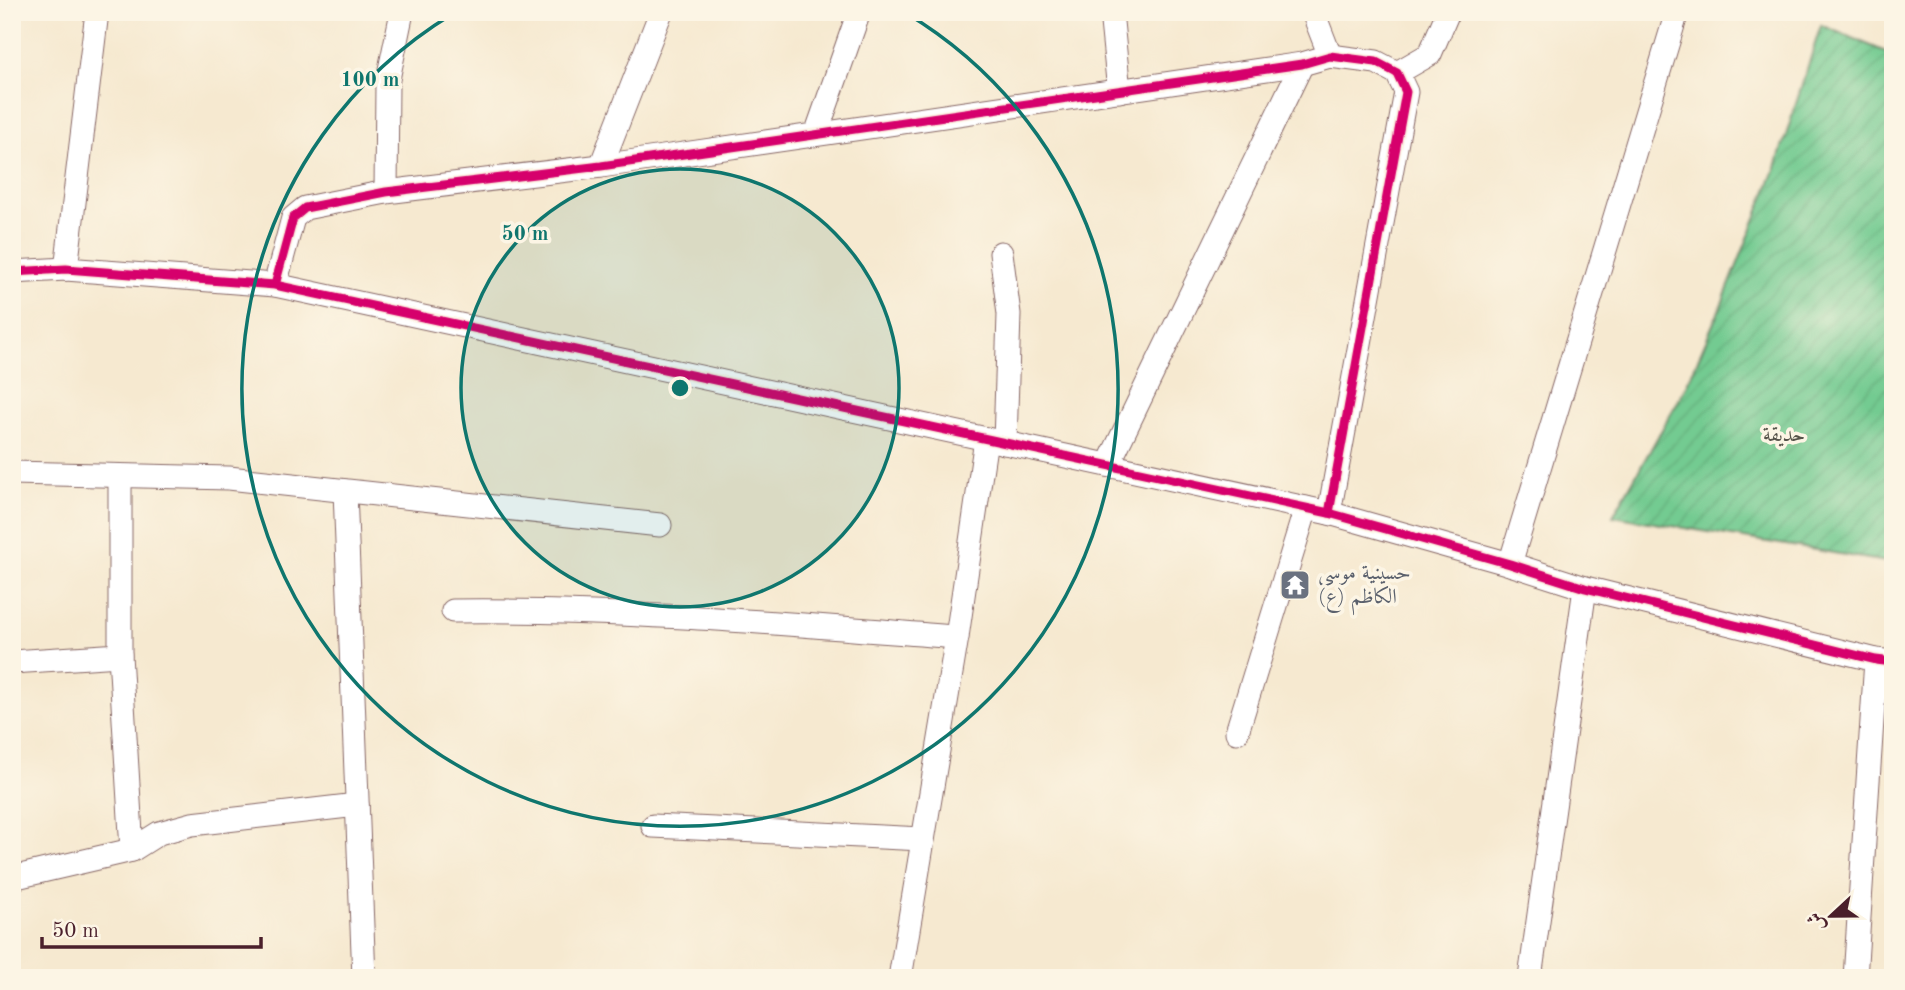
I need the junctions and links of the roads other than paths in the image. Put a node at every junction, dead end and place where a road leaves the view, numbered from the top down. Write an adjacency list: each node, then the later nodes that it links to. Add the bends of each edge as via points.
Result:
1 (97, 12): 17 (street)
2 (402, 12): 15 (street, via 387,83)
3 (661, 12): 14 (street)
4 (859, 12): 13 (street)
5 (1111, 12): 12 (street)
6 (1314, 12): 9 (street)
7 (1448, 12): 11 (street, via 1430,54)
8 (1677, 12): 27 (street)
9 (1330, 56): 10 (street); 11 (street, via 1377,62)
10 (1302, 64): 12 (street); 21 (street)
11 (1397, 73): 25 (street, via 1406,92)
12 (1119, 91): 13 (street)
13 (816, 134): 14 (street)
14 (601, 166): 15 (street)
15 (386, 192): 19 (street, via 305,208 293,218)
16 (1001, 253): 20 (street, via 1009,314)
17 (66, 269): 18 (street); 19 (street)
18 (12, 272)
19 (275, 285): 20 (street)
20 (996, 441): 21 (street); 30 (street)
21 (1108, 465): 25 (street)
22 (12, 473): 23 (street)
23 (120, 476): 24 (street, via 229,478); 31 (street)
24 (345, 491): 26 (street); 35 (street)
25 (1318, 510): 27 (street); 34 (street)
26 (660, 525)
27 (1510, 564): 28 (street)
28 (1586, 588): 32 (street); 42 (street)
29 (453, 611): 30 (street, via 724,619)
30 (957, 637): 37 (street)
31 (120, 655): 33 (street); 38 (street)
32 (1884, 661): 43 (street)
33 (12, 662)
34 (1237, 732)
35 (357, 805): 38 (street, via 192,824 159,833); 40 (street)
36 (653, 826): 37 (street)
37 (923, 839): 41 (street)
38 (132, 850): 39 (street)
39 (12, 878)
40 (364, 978)
41 (900, 978)
42 (1530, 978)
43 (1855, 978)

